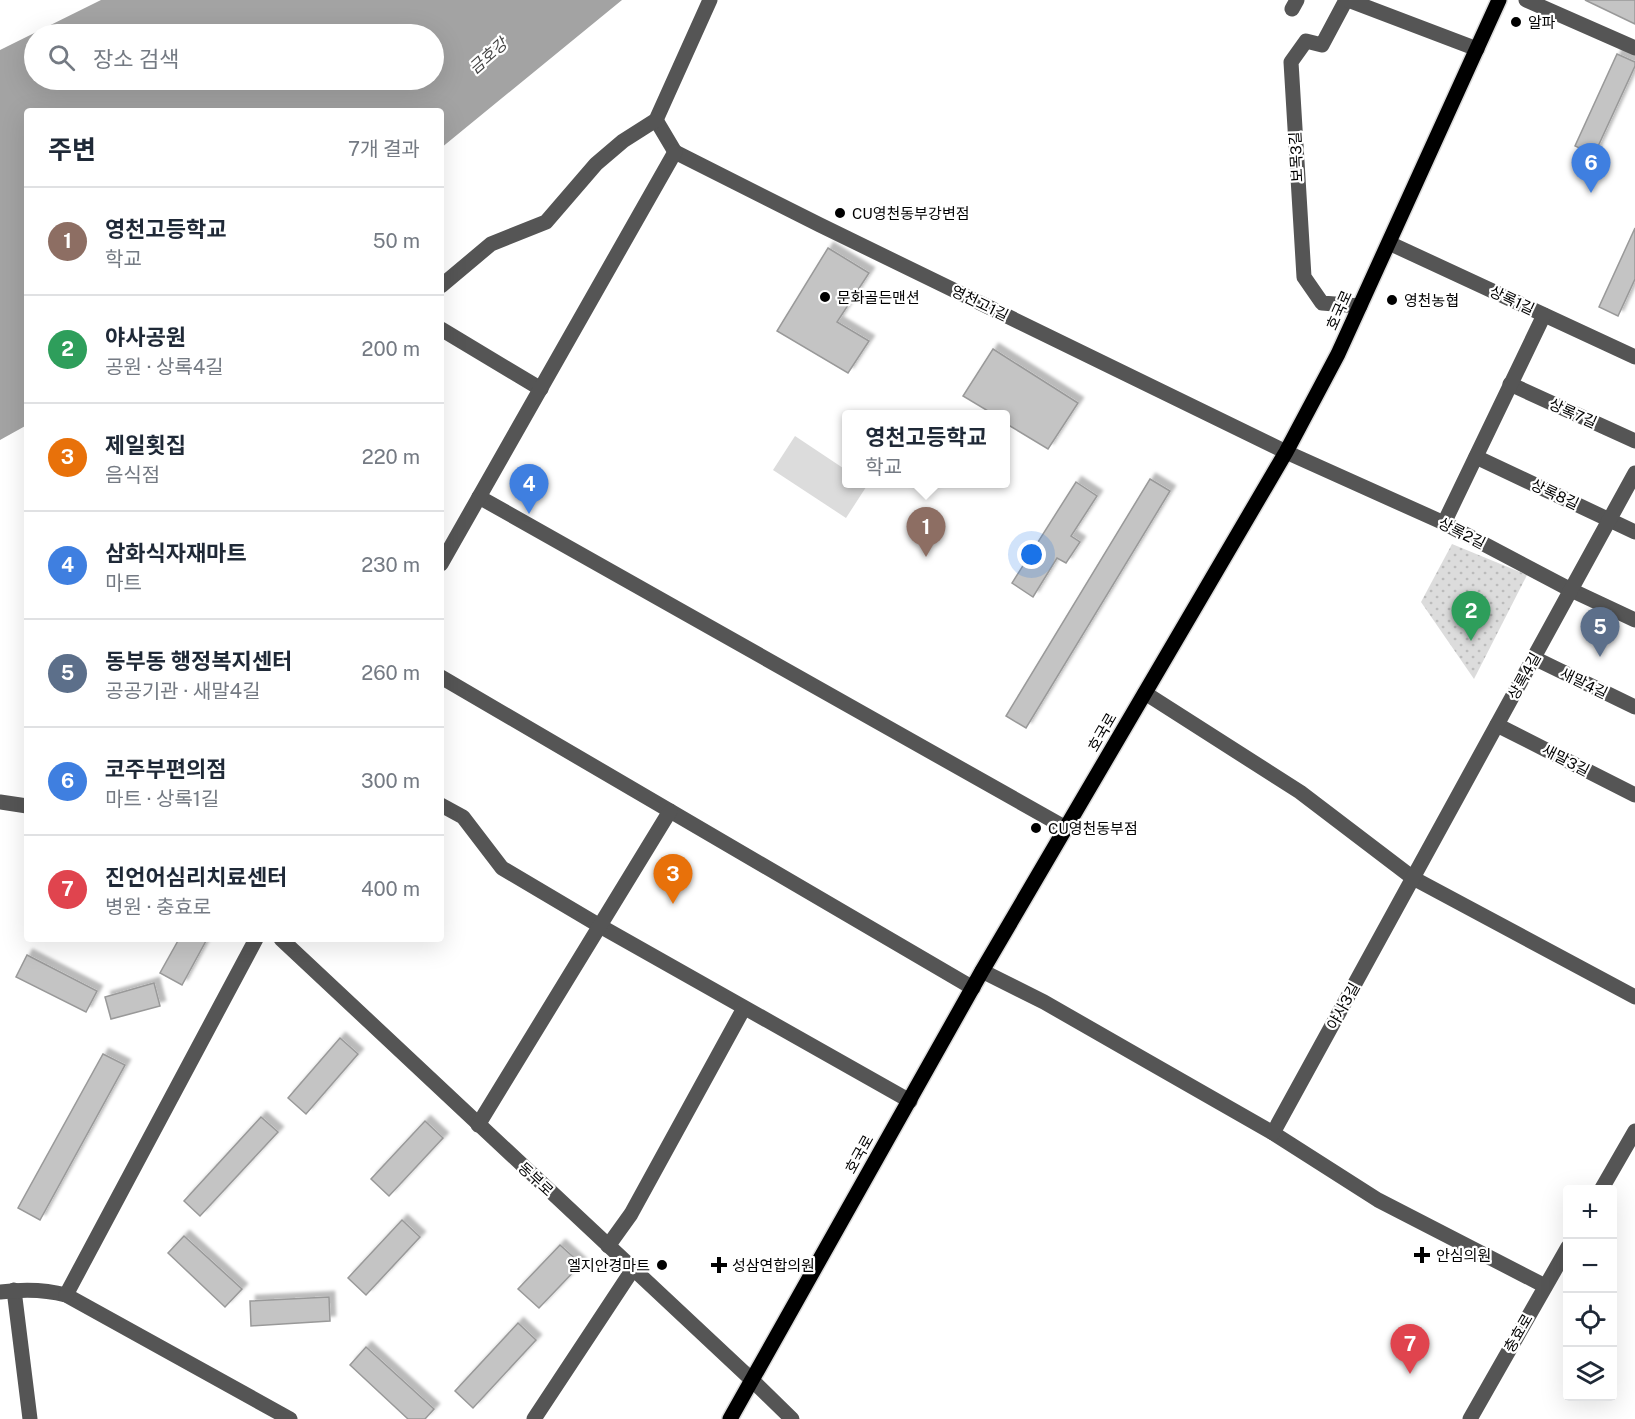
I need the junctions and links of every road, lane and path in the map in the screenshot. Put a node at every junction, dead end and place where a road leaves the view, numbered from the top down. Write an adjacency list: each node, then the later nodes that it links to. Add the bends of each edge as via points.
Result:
1 (710, 0): 7 (street)
2 (1347, 0): 6 (street); 11 (street, 보목3길, via 1322,45 1306,41 1291,62 1304,277 1322,303)
3 (1499, 0): 6 (main road, 호국로)
4 (1526, 0): 5 (street)
5 (1635, 48)
6 (1477, 49): 9 (main road, 호국로)
7 (656, 120): 8 (street); 10 (street, via 596,164 546,222 491,244)
8 (675, 152): 16 (street); 18 (street, 영천고1길)
9 (1389, 243): 11 (main road, 호국로); 12 (street, 상록1길)
10 (444, 283)
11 (1360, 306): 18 (main road, 호국로)
12 (1544, 315): 14 (street, 상록1길); 15 (street)
13 (444, 331): 16 (street)
14 (1635, 357)
15 (1510, 384): 17 (street, 상록7길); 19 (street)
16 (541, 389): 21 (street)
17 (1635, 441)
18 (1286, 452): 23 (street, 상록2길); 30 (main road, 호국로)
19 (1476, 457): 22 (street, 상록8길); 23 (street)
20 (1635, 473): 22 (street, 상록4길)
21 (479, 497): 25 (street); 38 (street)
22 (1610, 520): 24 (street, 상록8길); 26 (street, 상록4길)
23 (1444, 524): 26 (street, 상록2길)
24 (1635, 532)
25 (444, 559)
26 (1571, 590): 27 (street, 상록2길); 28 (street, 상록4길)
27 (1635, 620)
28 (1534, 658): 31 (street, 새말4길); 32 (street, 상록4길)
29 (444, 679): 37 (street)
30 (1145, 693): 38 (main road, 호국로); 39 (street, via 1300,792)
31 (1635, 707)
32 (1497, 724): 33 (street, 새말3길); 39 (street, 상록4길)
33 (1635, 795)
34 (0, 802): 35 (street)
35 (24, 806)
36 (444, 807): 40 (street, via 463,817 502,868)
37 (670, 811): 40 (street); 44 (street)
38 (1066, 828): 43 (main road, 호국로)
39 (1413, 878): 45 (street); 50 (street, 야사3길)
40 (600, 926): 46 (street); 48 (street)
41 (254, 942): 57 (street)
42 (284, 942): 48 (street, 동부로)
43 (982, 971): 44 (main road, 호국로); 50 (street, via 1044,1002)
44 (973, 988): 47 (main road, 호국로)
45 (1635, 997)
46 (744, 1008): 47 (street); 52 (street, via 631,1214)
47 (909, 1101): 58 (main road, 호국로)
48 (478, 1125): 52 (street, 동부로)
49 (1635, 1131): 51 (street)
50 (1272, 1133): 55 (street, via 1378,1200)
51 (1604, 1185)
52 (608, 1246): 54 (street, 동부로)
53 (1563, 1255): 55 (street, 충효로)
54 (633, 1269): 58 (street, 동부로); 61 (street)
55 (1545, 1286): 64 (street, 충효로)
56 (7, 1291): 57 (street); 59 (street)
57 (66, 1295): 60 (street)
58 (752, 1380): 62 (main road, 호국로); 63 (street, 동부로)
59 (30, 1419)
60 (290, 1419)
61 (534, 1419)
62 (730, 1419)
63 (792, 1419)
64 (1470, 1419)

